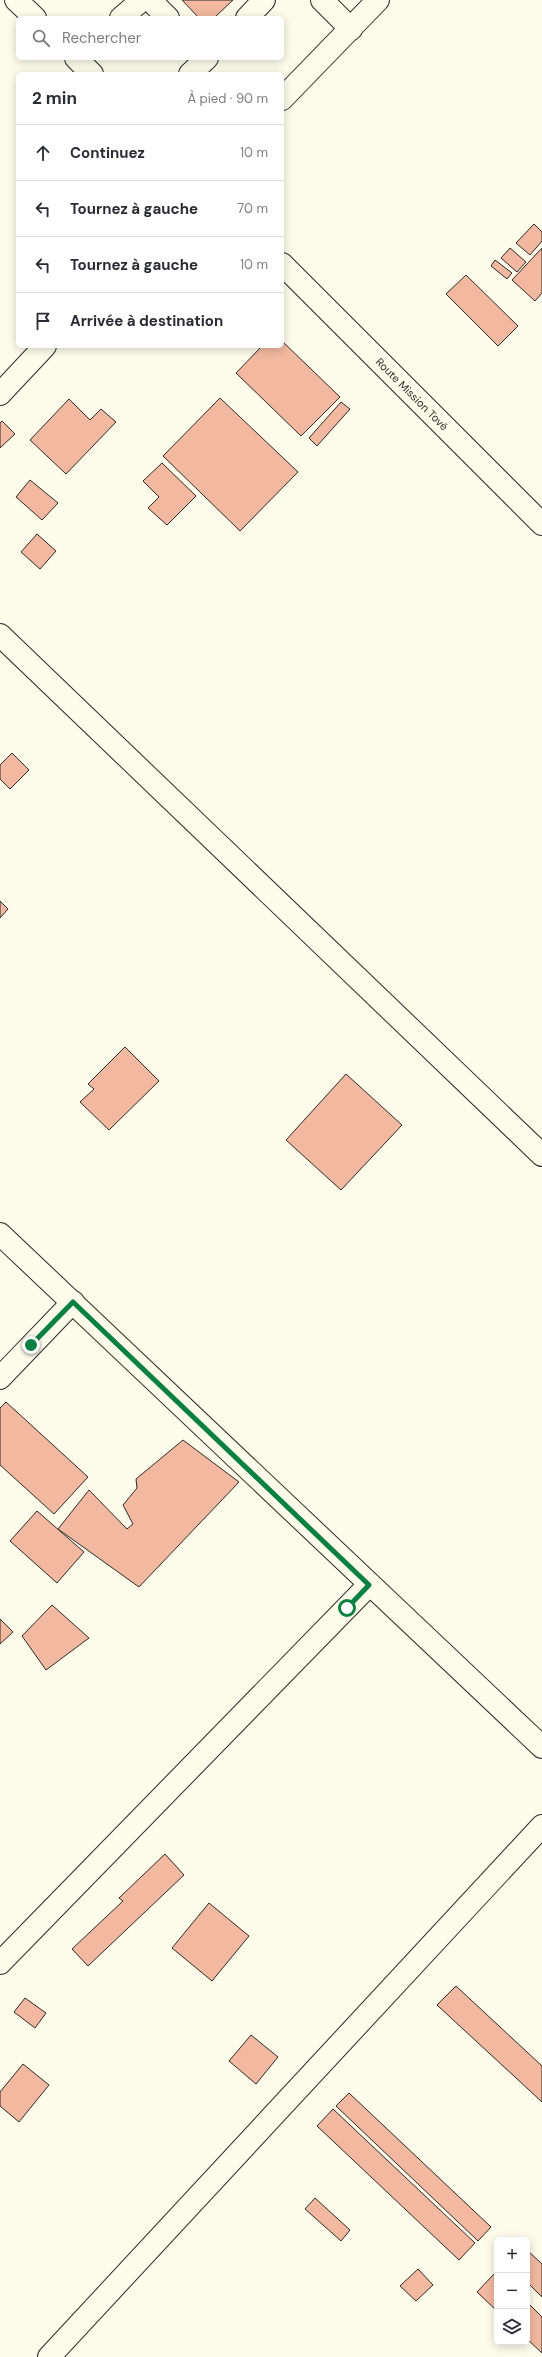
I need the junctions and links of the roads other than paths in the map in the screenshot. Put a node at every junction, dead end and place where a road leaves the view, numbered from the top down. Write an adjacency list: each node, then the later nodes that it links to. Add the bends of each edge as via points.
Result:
1 (16, 0): 7 (street)
2 (142, 0): 8 (street)
3 (150, 0): 9 (street)
4 (264, 0): 10 (street)
5 (322, 0): 11 (street)
6 (378, 0): 11 (street)
7 (33, 16)
8 (123, 16)
9 (166, 16)
10 (249, 16)
11 (351, 29): 16 (street)
12 (78, 60): 14 (street)
13 (205, 60): 15 (street)
14 (90, 72)
15 (192, 72)
16 (284, 97)
17 (284, 266): 20 (street, Route Mission Tové)
18 (43, 348): 19 (street)
19 (0, 394)
20 (542, 524)
21 (0, 635): 22 (street)
22 (542, 1155)
23 (0, 1234): 24 (street)
24 (73, 1302): 25 (street); 26 (street)
25 (0, 1378)
26 (369, 1585): 27 (street); 29 (street)
27 (542, 1747)
28 (542, 1826): 30 (street)
29 (0, 1963)
30 (49, 2357)

